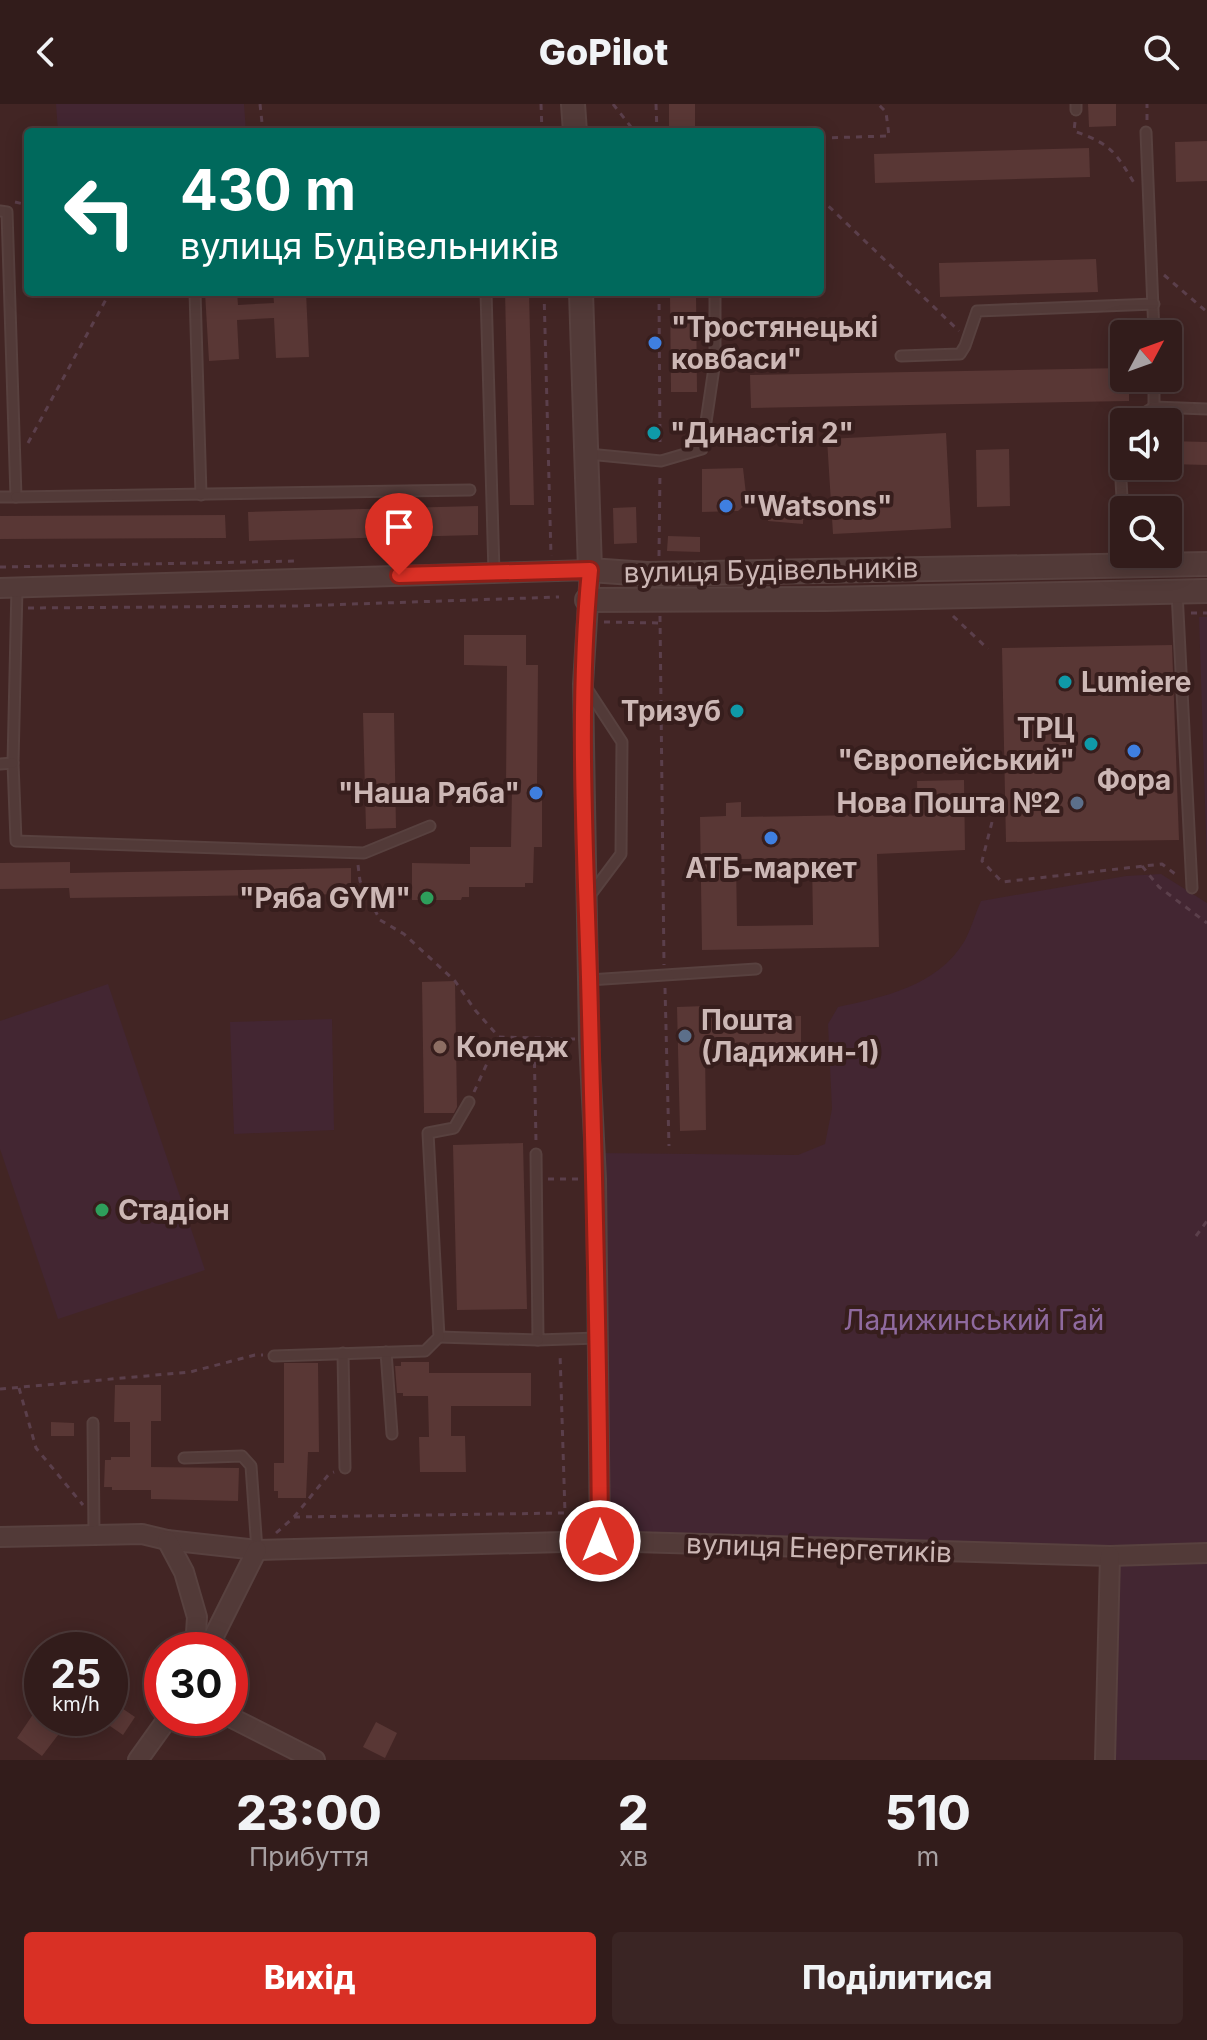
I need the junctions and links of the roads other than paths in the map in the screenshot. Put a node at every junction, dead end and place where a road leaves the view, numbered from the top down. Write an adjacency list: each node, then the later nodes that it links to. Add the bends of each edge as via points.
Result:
1 (573, 104): 2 (street)
2 (575, 128)
3 (1146, 132): 9 (lane)
4 (0, 211): 19 (lane, via 7,212)
5 (195, 296): 17 (lane)
6 (486, 296): 26 (lane)
7 (581, 296): 15 (street)
8 (715, 296): 15 (lane, via 715,361 702,449 661,461)
9 (1154, 304): 10 (lane); 11 (lane, via 977,311 960,354)
10 (1154, 320)
11 (901, 356)
12 (1154, 392): 13 (lane)
13 (1154, 407): 14 (lane)
14 (1207, 409)
15 (585, 454): 25 (street)
16 (470, 490): 17 (lane)
17 (201, 495): 19 (lane)
18 (0, 497): 19 (lane)
19 (16, 497)
20 (1110, 560): 23 (street, вулиця Будівельників)
21 (1182, 564): 22 (street, вулиця Будівельників)
22 (1207, 564)
23 (986, 567): 25 (street, вулиця Будівельників, via 647,574); 30 (street)
24 (1177, 568): 29 (street)
25 (590, 570): 26 (street, вулиця Будівельників); 31 (street)
26 (494, 573): 27 (street, вулиця Будівельників)
27 (9, 587): 33 (lane, via 17,608)
28 (1207, 591): 29 (street)
29 (1177, 592): 30 (street); 36 (lane)
30 (986, 595): 31 (street)
31 (587, 600): 32 (street)
32 (583, 684): 37 (street); 37 (lane, via 622,742 621,854)
33 (13, 763): 34 (lane); 35 (lane, via 16,841 364,853)
34 (0, 764)
35 (430, 826)
36 (1190, 886)
37 (586, 901): 39 (street)
38 (756, 969): 39 (lane)
39 (589, 980): 43 (street)
40 (469, 1102): 42 (lane, via 454,1128 428,1133)
41 (536, 1154): 44 (lane)
42 (439, 1337): 44 (lane); 45 (lane, via 425,1351)
43 (599, 1338): 44 (lane); 55 (street)
44 (538, 1340)
45 (386, 1352): 46 (lane); 49 (lane)
46 (343, 1353): 47 (lane); 51 (lane)
47 (274, 1356)
48 (93, 1423): 52 (lane)
49 (392, 1434)
50 (184, 1458): 56 (lane, via 242,1456 251,1466)
51 (345, 1468)
52 (94, 1527): 53 (street, вулиця Енергетиків); 54 (street, вулиця Енергетиків)
53 (0, 1537)
54 (167, 1540): 56 (street, вулиця Енергетиків); 59 (street, via 184,1572)
55 (600, 1541): 56 (street, вулиця Енергетиків); 58 (street, вулиця Енергетиків)
56 (257, 1550): 60 (street)
57 (1207, 1553): 58 (street, вулиця Енергетиків)
58 (1110, 1556): 65 (street)
59 (196, 1632)
60 (216, 1632)
61 (248, 1726): 64 (street)
62 (155, 1736): 63 (street)
63 (138, 1760)
64 (315, 1760)
65 (1105, 1760)

